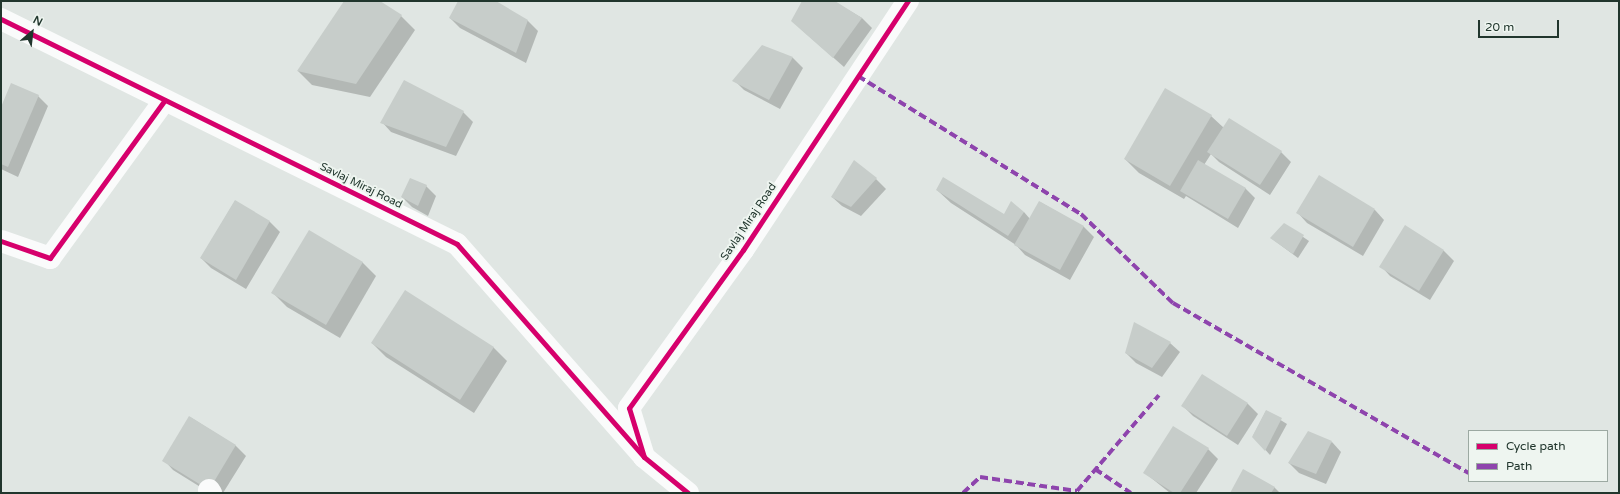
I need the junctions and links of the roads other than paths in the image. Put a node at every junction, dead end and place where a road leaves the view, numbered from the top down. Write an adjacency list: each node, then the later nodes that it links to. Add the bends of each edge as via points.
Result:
1 (908, 1): 5 (street, Savlaj Miraj Road, via 743,250 629,408)
2 (1, 20): 3 (street, Savlaj Miraj Road)
3 (165, 100): 4 (street, via 50,258); 5 (street, Savlaj Miraj Road, via 457,244)
4 (1, 241)
5 (644, 457): 6 (street, Savlaj Miraj Road)
6 (688, 493)

